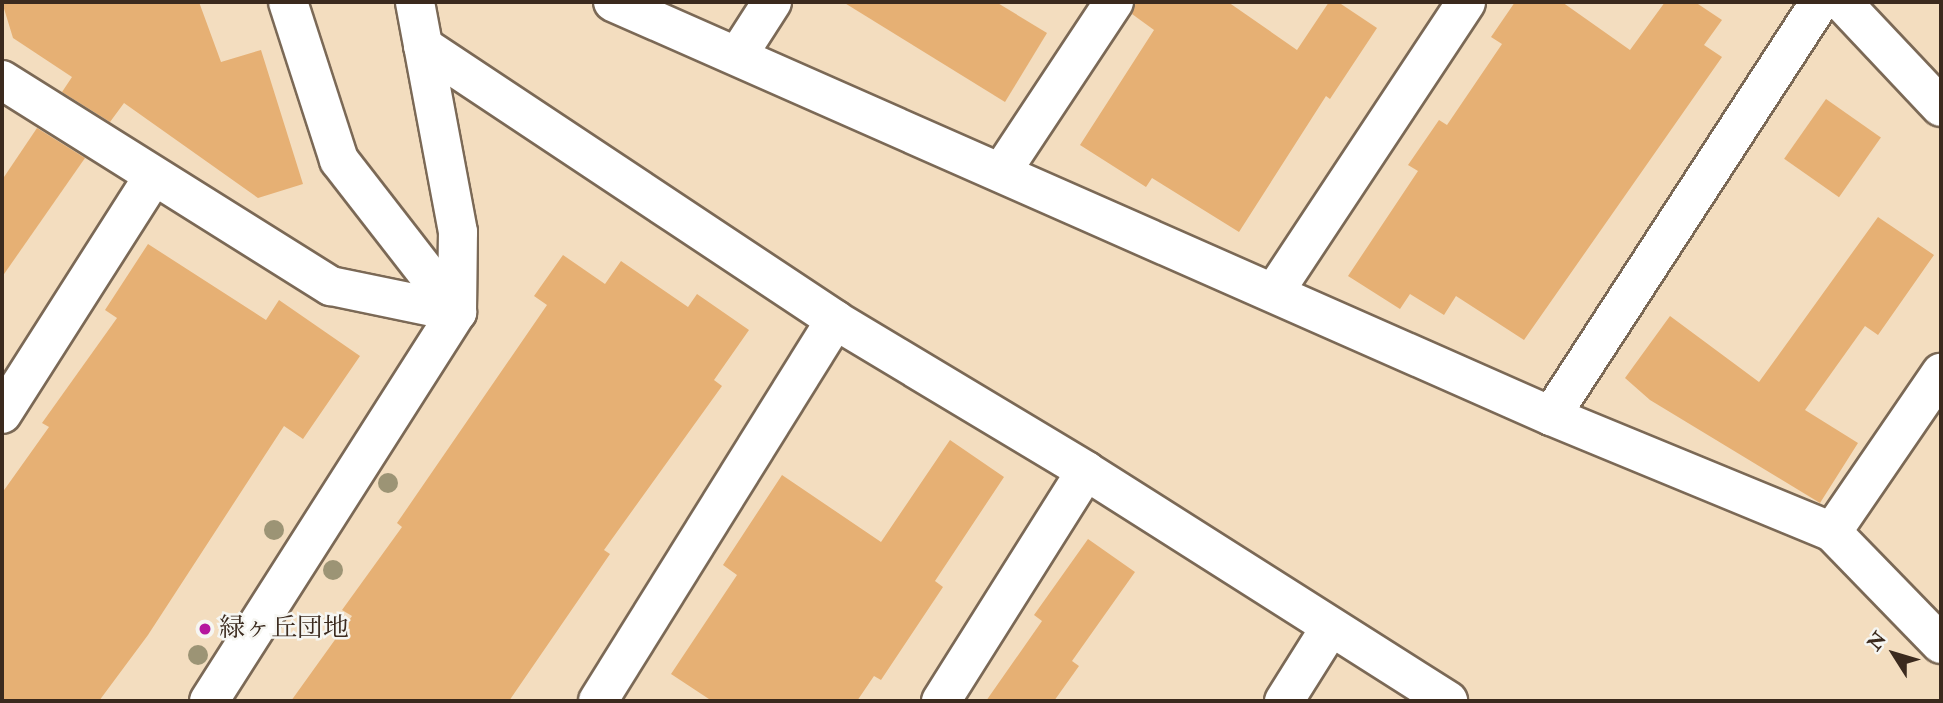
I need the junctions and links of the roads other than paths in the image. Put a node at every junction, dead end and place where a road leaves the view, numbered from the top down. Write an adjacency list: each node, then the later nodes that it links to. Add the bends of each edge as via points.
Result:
1 (288, 2): 16 (street, via 339,160)
2 (415, 2): 9 (street)
3 (613, 2): 10 (street)
4 (772, 2): 10 (street)
5 (1114, 2): 13 (street)
6 (1466, 2): 15 (street)
7 (1820, 2): 20 (street)
8 (1842, 2): 12 (street)
9 (423, 46): 16 (street, via 458,232); 17 (street)
10 (738, 55): 13 (street)
11 (2, 80): 14 (street)
12 (1941, 107)
13 (1002, 172): 15 (street)
14 (153, 177): 16 (street, via 331,286); 19 (street)
15 (1275, 291): 20 (street)
16 (457, 312): 25 (street)
17 (835, 320): 21 (street); 26 (street)
18 (1941, 373): 22 (street)
19 (2, 414)
20 (1552, 416): 22 (street)
21 (1086, 471): 23 (street); 27 (street)
22 (1832, 532): 24 (street)
23 (1330, 628): 28 (street); 29 (street)
24 (1941, 644)
25 (209, 701)
26 (598, 701)
27 (941, 701)
28 (1284, 701)
29 (1448, 701)

